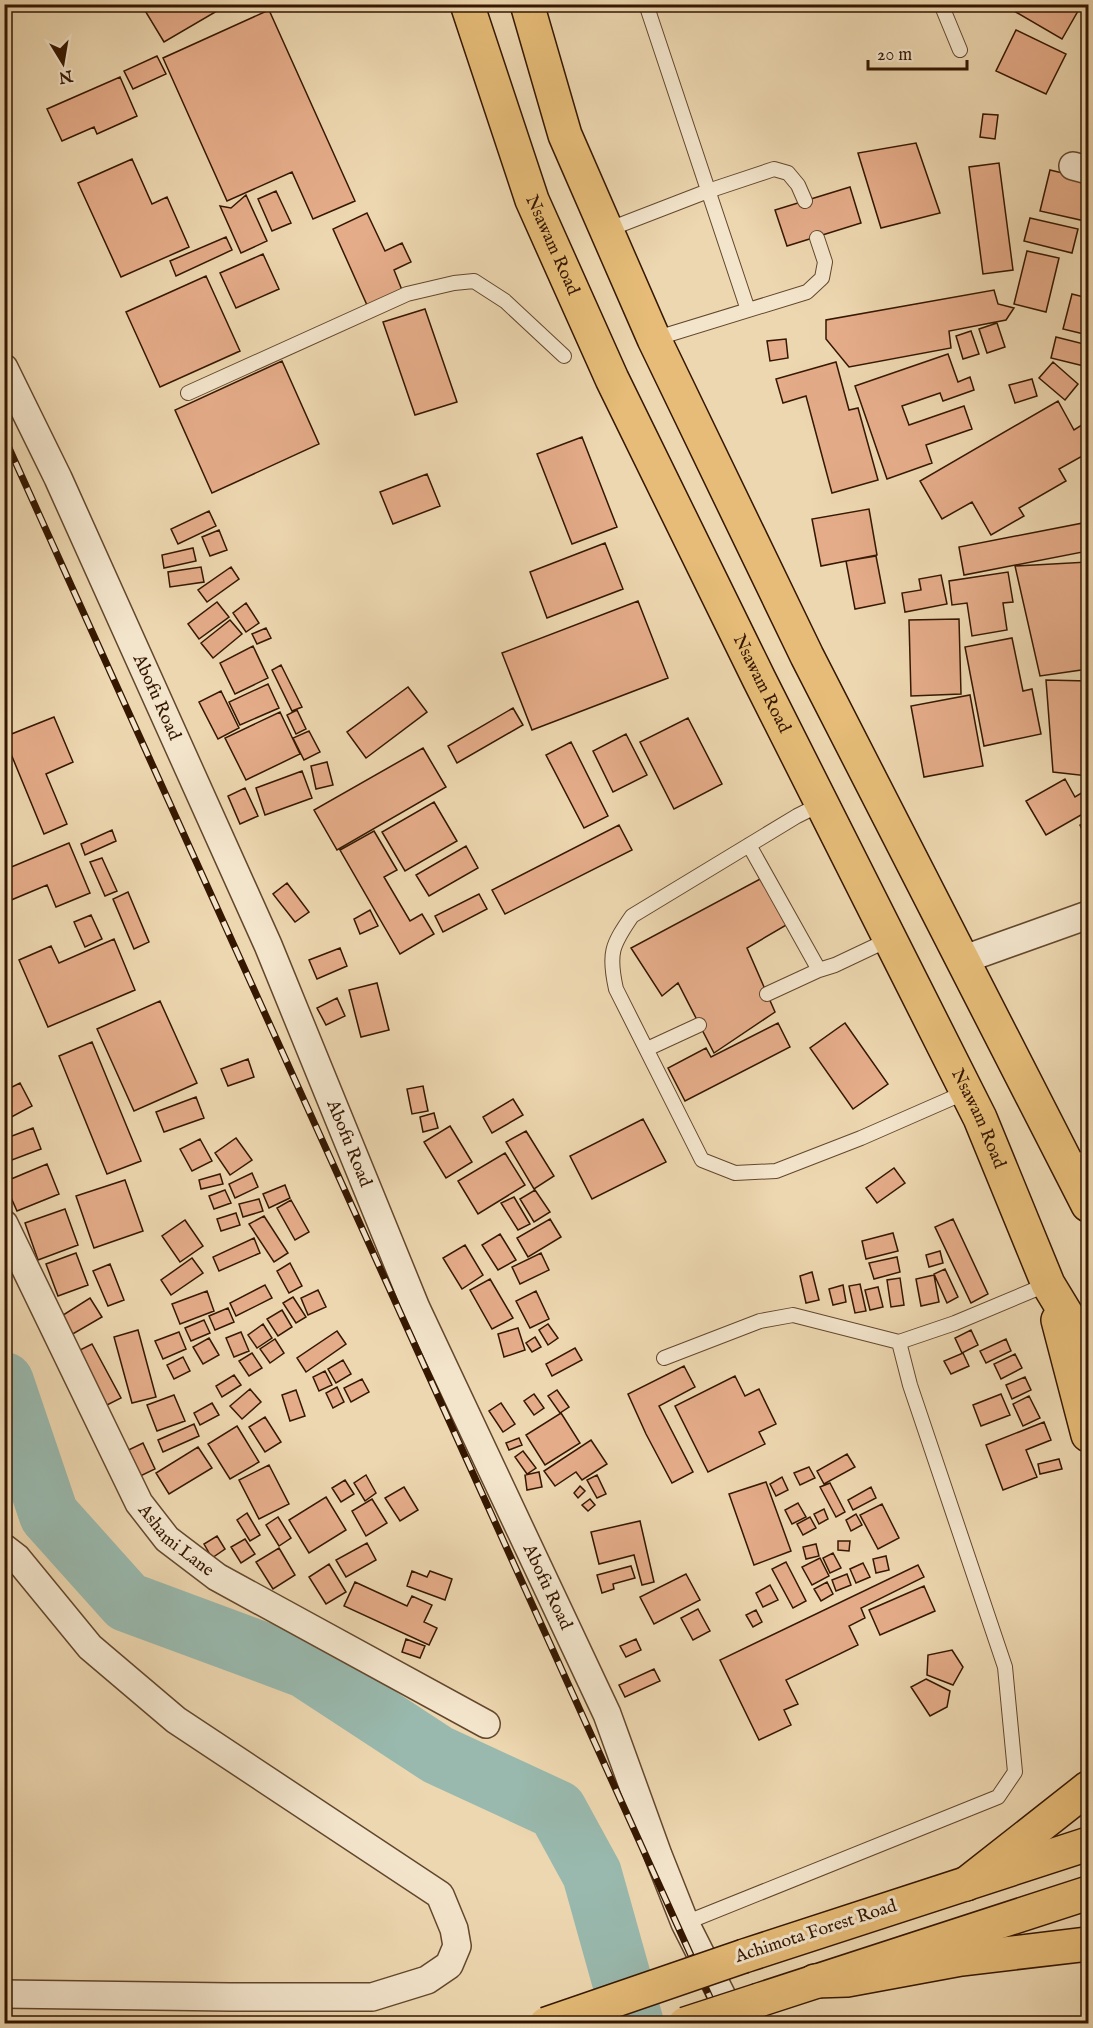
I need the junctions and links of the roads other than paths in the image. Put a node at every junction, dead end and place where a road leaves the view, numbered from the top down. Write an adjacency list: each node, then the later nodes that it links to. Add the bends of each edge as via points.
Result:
1 (467, 4): 15 (main road, Nsawam Road, via 536,210 612,379)
2 (646, 4): 6 (lane)
3 (941, 4): 5 (lane)
4 (531, 5): 8 (main road, via 566,135)
5 (960, 50)
6 (708, 191): 7 (lane, via 774,169 788,173); 8 (lane); 10 (lane)
7 (805, 201)
8 (607, 230): 11 (main road)
9 (818, 238): 10 (lane, via 825,261 822,278 807,292)
10 (748, 310): 11 (lane)
11 (654, 339): 19 (main road, via 807,656)
12 (564, 356): 14 (lane, via 504,301 474,281 407,294)
13 (4, 368): 39 (street, Abofu Road, via 58,478 268,945 416,1308 607,1714)
14 (188, 393)
15 (821, 804): 16 (lane); 18 (main road, Nsawam Road)
16 (749, 845): 20 (lane); 23 (lane, via 632,916 617,938 611,965 616,988)
17 (1089, 915): 19 (street)
18 (890, 939): 20 (lane); 24 (main road, Nsawam Road)
19 (962, 960): 25 (main road)
20 (819, 970): 21 (lane)
21 (767, 994)
22 (699, 1025): 23 (lane)
23 (647, 1049): 24 (lane, via 702,1160 735,1173 776,1171)
24 (966, 1092): 28 (main road, Nsawam Road)
25 (1078, 1161): 26 (main road)
26 (1089, 1205)
27 (4, 1224): 34 (street, Ashami Lane, via 139,1503 167,1539 217,1577)
28 (1048, 1284): 29 (lane); 30 (main road, Nsawam Road); 32 (main road)
29 (899, 1342): 31 (lane, via 793,1315 760,1321); 39 (lane, via 1005,1667 1015,1772 998,1797)
30 (1089, 1350)
31 (664, 1358)
32 (1089, 1435)
33 (4, 1548): 42 (street, via 17,1558 90,1647 176,1720 440,1895 457,1946 449,1965 427,1980 372,1997)
34 (486, 1724)
35 (1089, 1788): 37 (main road)
36 (1089, 1844): 37 (main road, Achimota Forest Road)
37 (966, 1884): 43 (main road, Achimota Forest Road, bridge)
38 (1089, 1893): 41 (main road)
39 (685, 1923): 45 (street, Abofu Road)
40 (1089, 1944): 41 (main road, via 961,1959 847,1980)
41 (815, 1981): 44 (main road, bridge)
42 (4, 1994)
43 (546, 2024)
44 (685, 2024)
45 (736, 2024)

